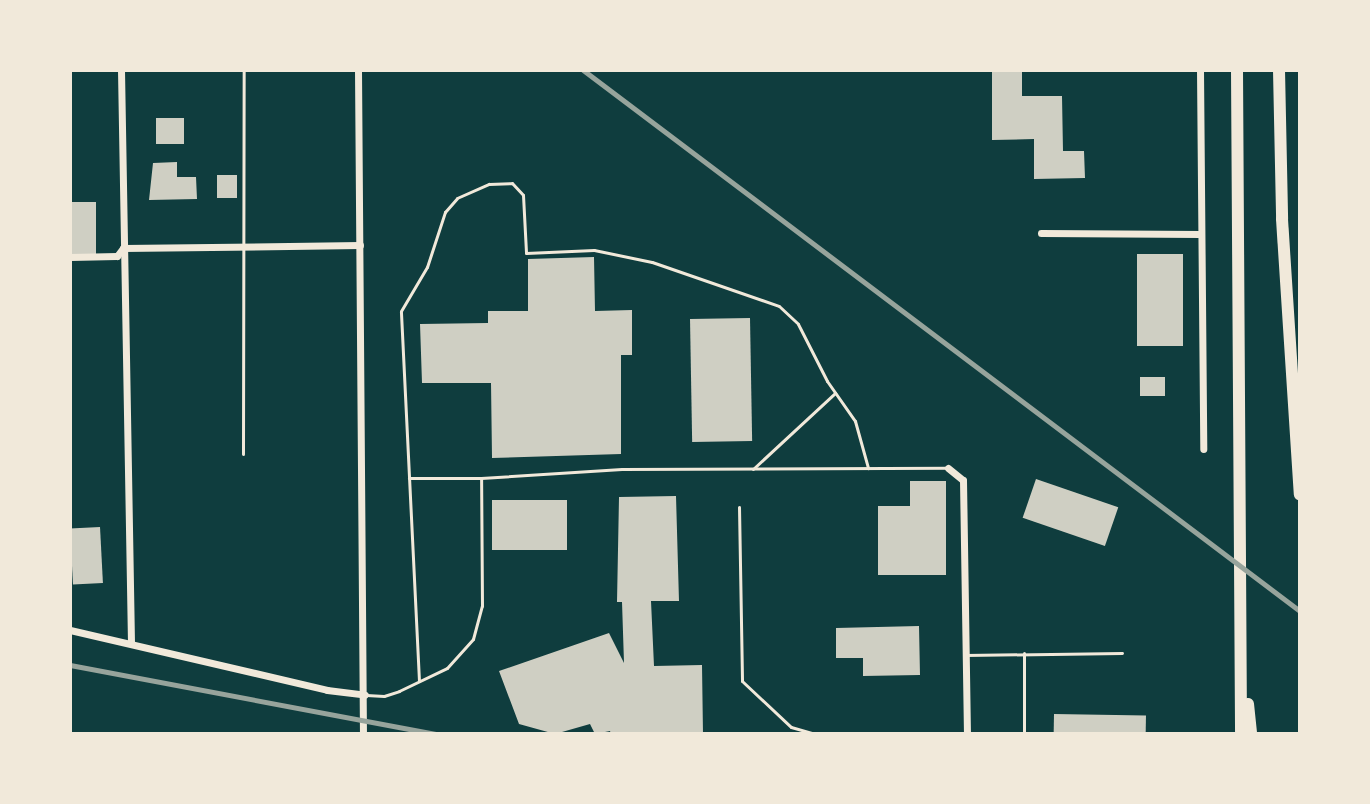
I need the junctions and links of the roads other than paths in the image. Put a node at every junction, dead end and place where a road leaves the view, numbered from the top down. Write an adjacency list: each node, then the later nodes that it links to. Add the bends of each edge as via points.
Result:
1 (121, 70): 11 (street)
2 (244, 70): 10 (lane)
3 (358, 70): 9 (street)
4 (1200, 70): 8 (street)
5 (1237, 70): 27 (highway)
6 (1279, 70): 21 (highway, via 1283,234)
7 (1041, 233): 8 (street)
8 (1201, 234): 14 (street)
9 (360, 245): 10 (street); 30 (street)
10 (241, 247): 11 (street); 15 (lane)
11 (123, 248): 12 (street, via 117,256); 24 (street)
12 (70, 257)
13 (835, 393): 16 (lane, via 855,421); 18 (lane); 19 (lane, via 798,324 779,306 652,262 594,250 526,253 520,188 489,184 457,198 445,212 427,267 401,311)
14 (1203, 449)
15 (243, 454)
16 (868, 468): 17 (lane); 18 (lane)
17 (948, 468): 28 (street, via 963,480)
18 (753, 469): 20 (lane, via 622,469)
19 (407, 478): 20 (lane); 29 (lane)
20 (481, 478): 29 (lane, via 478,626 456,661)
21 (1300, 494)
22 (739, 507): 32 (lane, via 742,681 791,727)
23 (70, 630): 24 (street)
24 (131, 643): 30 (street)
25 (1024, 653): 26 (lane); 28 (lane); 34 (lane)
26 (1122, 653)
27 (1242, 653): 35 (highway); 36 (highway)
28 (965, 655): 33 (street)
29 (419, 681): 30 (lane, via 384,696)
30 (365, 695): 31 (street)
31 (363, 734)
32 (815, 734)
33 (967, 734)
34 (1024, 734)
35 (1241, 734)
36 (1251, 734)

